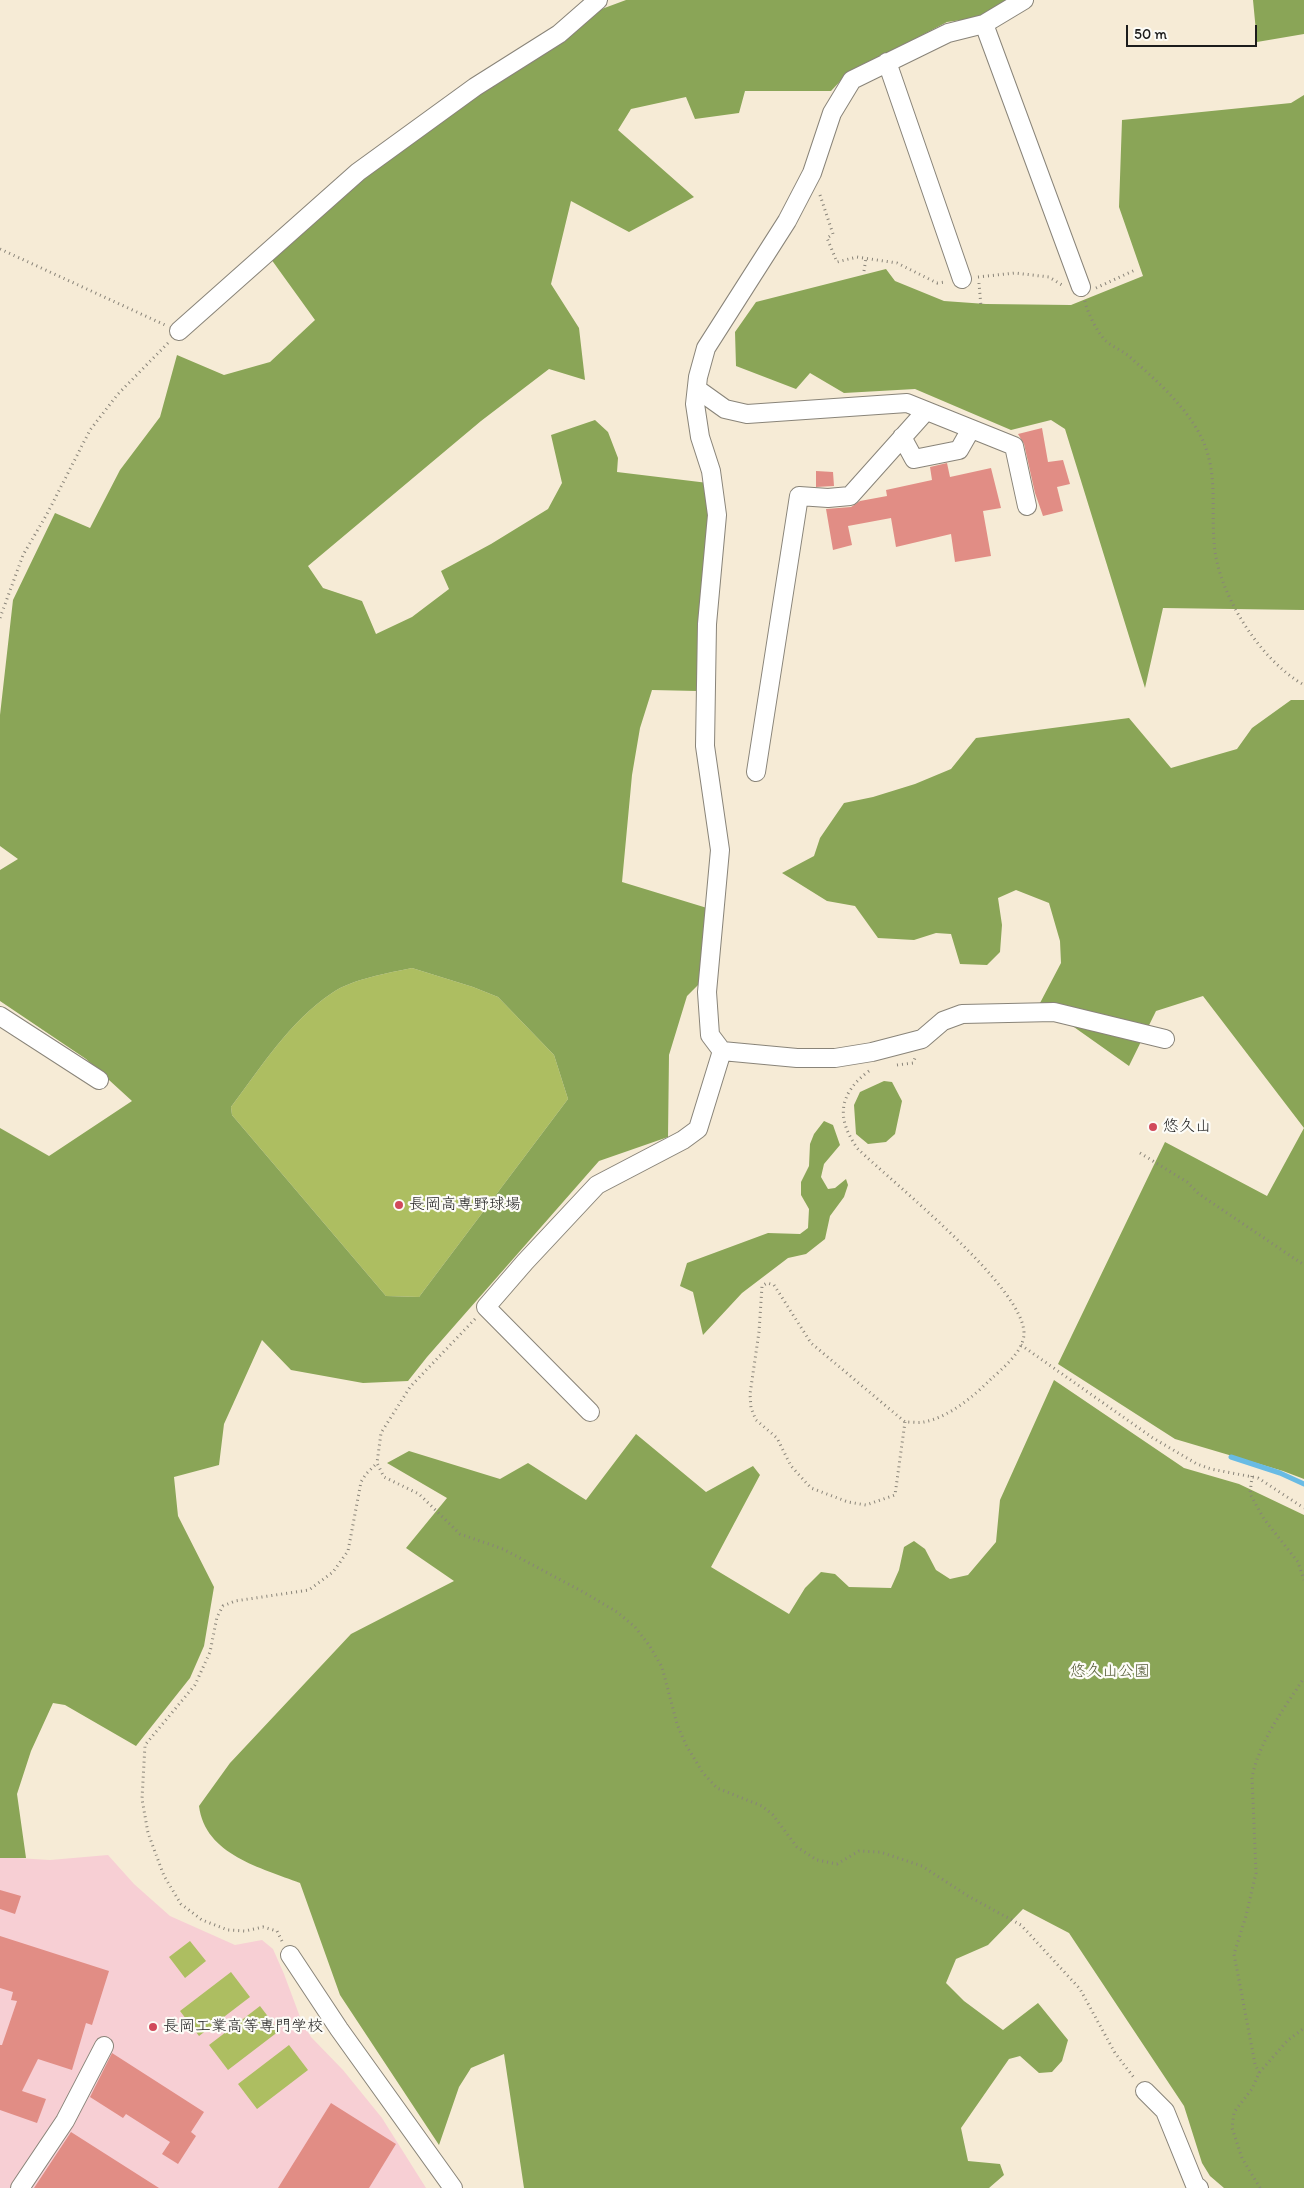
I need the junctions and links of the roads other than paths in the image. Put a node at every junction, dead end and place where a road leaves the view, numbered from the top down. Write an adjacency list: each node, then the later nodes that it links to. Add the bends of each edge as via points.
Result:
1 (598, 0): 7 (street, via 559,34 475,87 358,172)
2 (1024, 0): 3 (street)
3 (984, 24): 4 (street, via 948,32); 6 (street)
4 (887, 62): 5 (street); 8 (street, via 852,80 840,96 812,173 795,205 706,348)
5 (970, 278)
6 (1081, 287)
7 (179, 331)
8 (697, 389): 9 (street, via 724,409 747,414 907,403); 16 (street, via 700,437 711,471 717,515 707,624 705,746 720,850 707,992 710,1035)
9 (926, 411): 10 (street); 11 (street)
10 (972, 429): 11 (street, via 960,450 914,459); 12 (street, via 1014,446)
11 (902, 437): 13 (street, via 850,496 800,496)
12 (1027, 506)
13 (756, 772)
14 (0, 1016): 17 (street)
15 (1165, 1038): 16 (street, via 1054,1012 962,1014 943,1021 922,1039 835,1058)
16 (722, 1051): 18 (street, via 698,1129 597,1185 486,1307)
17 (99, 1080)
18 (590, 1412)
19 (290, 1955): 23 (street, via 338,2029)
20 (104, 2046): 22 (street, via 65,2121)
21 (1145, 2091): 24 (street, via 1165,2112)
22 (20, 2188)
23 (453, 2188)
24 (1199, 2188)

